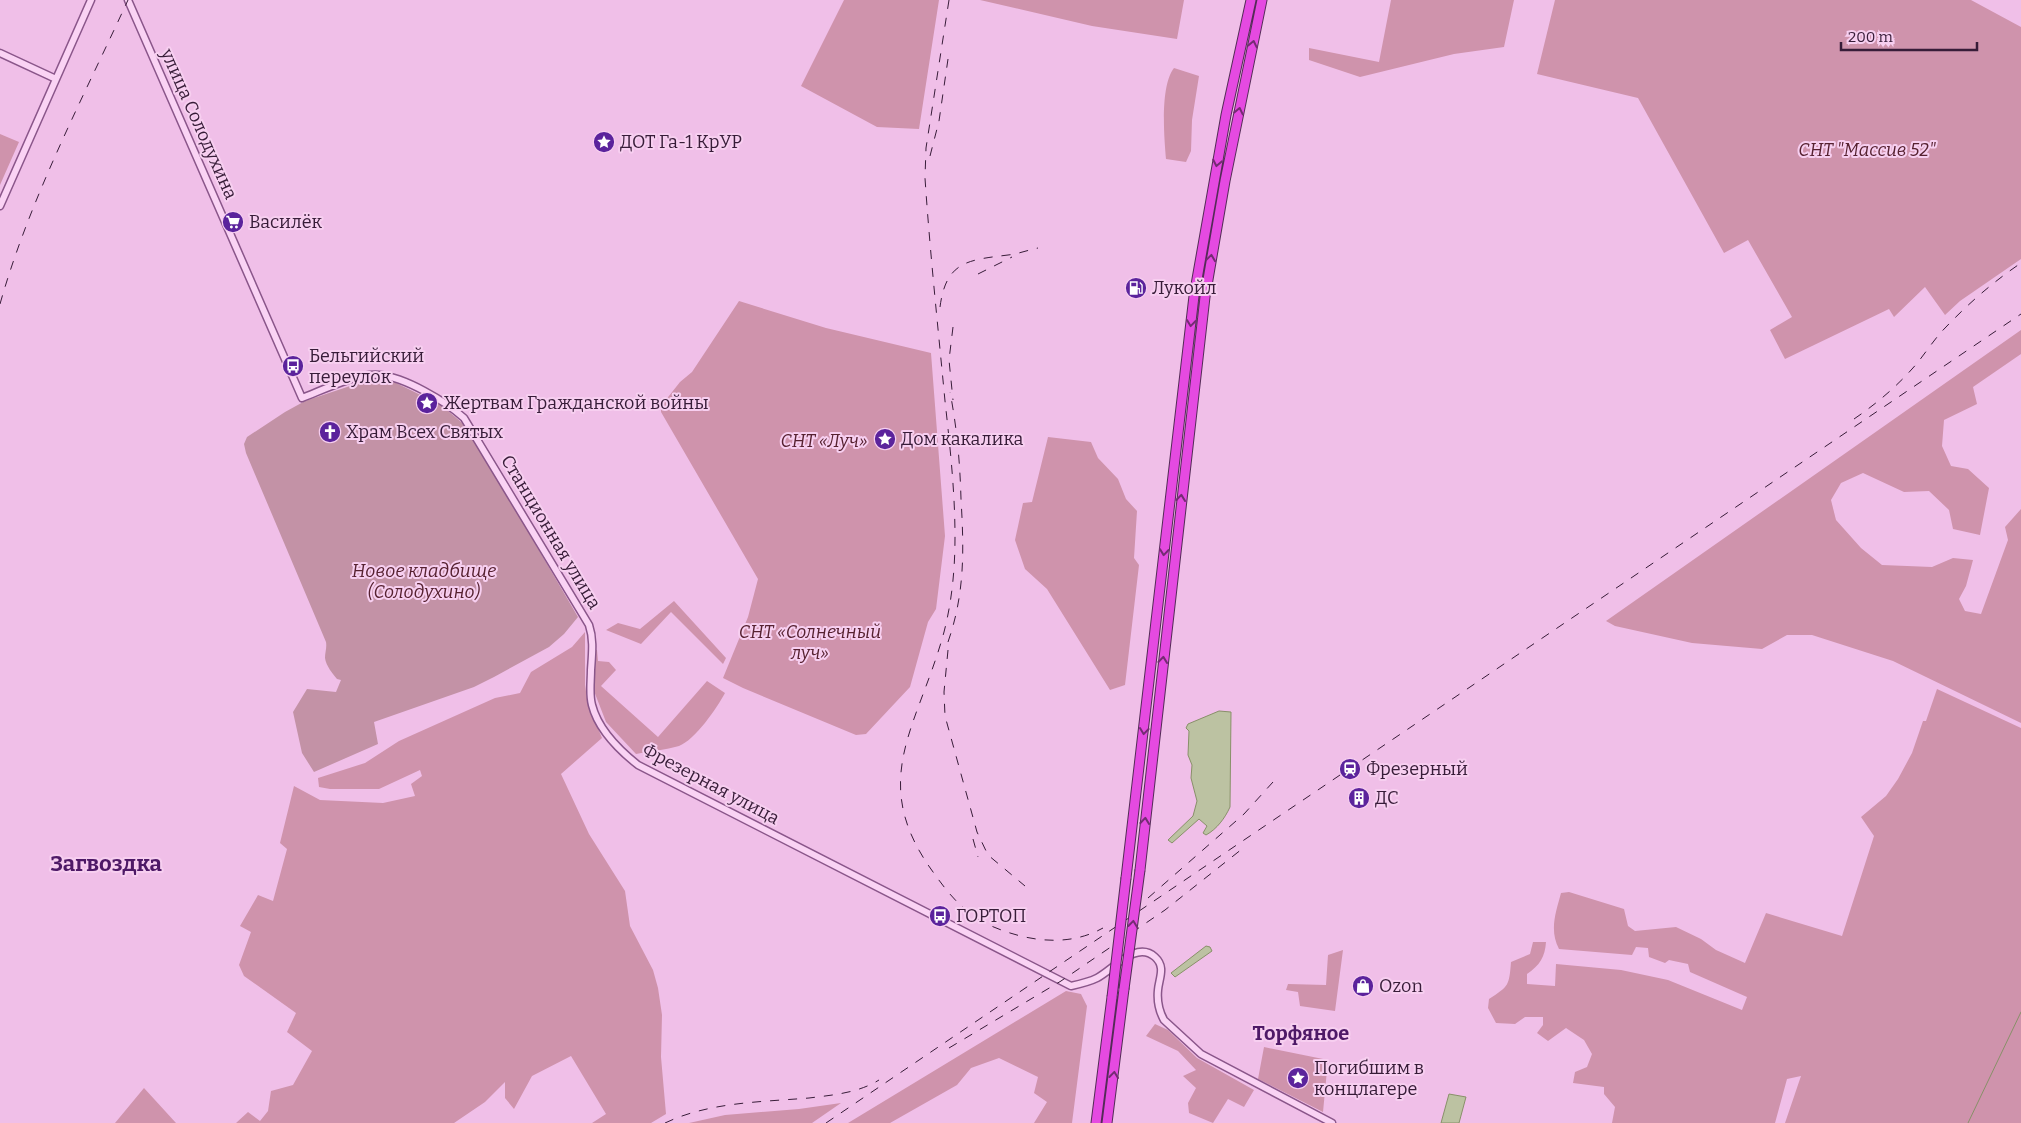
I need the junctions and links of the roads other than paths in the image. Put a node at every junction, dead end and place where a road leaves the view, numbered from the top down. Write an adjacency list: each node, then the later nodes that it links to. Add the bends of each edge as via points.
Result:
1 (91, 0): 6 (street)
2 (128, 0): 8 (street, улица Солодухина)
3 (1251, 0): 10 (highway, one-way to 10, bridge, via 1226,115 1194,296)
4 (1262, 0): 11 (highway, one-way to 4, bridge, via 1206,289)
5 (0, 53): 6 (street)
6 (56, 79): 7 (street)
7 (0, 206)
8 (302, 398): 9 (street, Станционная улица, via 358,378 378,375 399,379 456,411 470,426)
9 (593, 636): 12 (street, Фрезерная улица, via 590,690 596,718 615,744 638,765 1071,986 1099,977 1133,953 1148,952 1155,957 1162,971 1158,989 1164,1020 1201,1054)
10 (1096, 1123)
11 (1108, 1123)
12 (1332, 1123)

